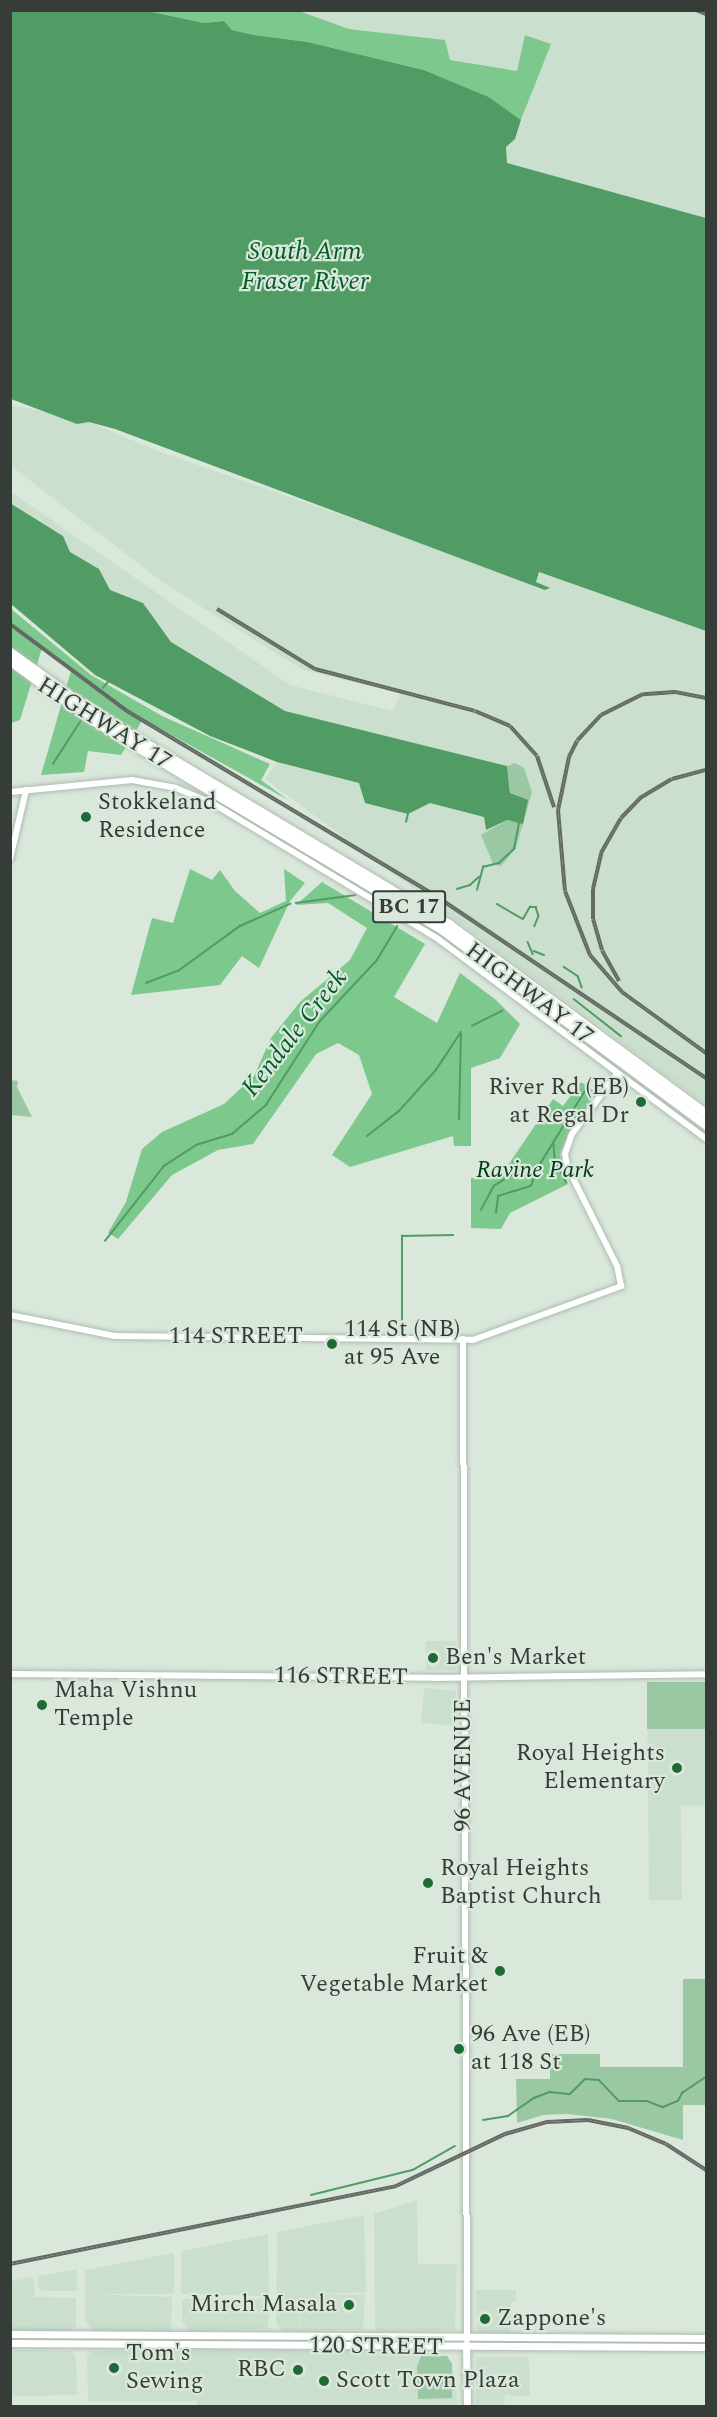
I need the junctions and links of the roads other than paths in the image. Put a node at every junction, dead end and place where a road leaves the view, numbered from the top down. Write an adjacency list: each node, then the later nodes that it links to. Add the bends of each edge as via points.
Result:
1 (10, 652): 3 (highway, HIGHWAY 17 / BC 17)
2 (10, 661): 3 (highway, HIGHWAY 17 / BC 17)
3 (80, 708): 4 (highway, HIGHWAY 17 / BC 17)
4 (93, 716): 9 (highway, HIGHWAY 17 / BC 17, via 411,899); 10 (highway, HIGHWAY 17 / BC 17, via 444,931)
5 (26, 790): 6 (street); 7 (street); 8 (street, via 132,780 176,788 212,803 438,939)
6 (10, 792)
7 (10, 859)
8 (616, 1075): 11 (street); 13 (street, 114 STREET, via 572,1134 565,1154 569,1172 617,1266 621,1286 480,1338)
9 (706, 1114)
10 (706, 1125)
11 (706, 1139)
12 (10, 1315): 13 (street, 114 STREET, via 115,1336)
13 (463, 1339): 16 (street, 96 AVENUE)
14 (10, 1674): 16 (street, 116 STREET)
15 (706, 1674): 16 (street, 116 STREET)
16 (464, 1678): 19 (street, 96 AVENUE)
17 (10, 2334): 19 (main road, 120 STREET)
18 (706, 2338): 19 (main road, 120 STREET)
19 (466, 2339): 22 (main road, 96 AVENUE)
20 (10, 2343): 22 (main road, 120 STREET)
21 (706, 2347): 22 (main road, 120 STREET)
22 (466, 2348): 23 (main road, 96 AVENUE)
23 (467, 2406)

